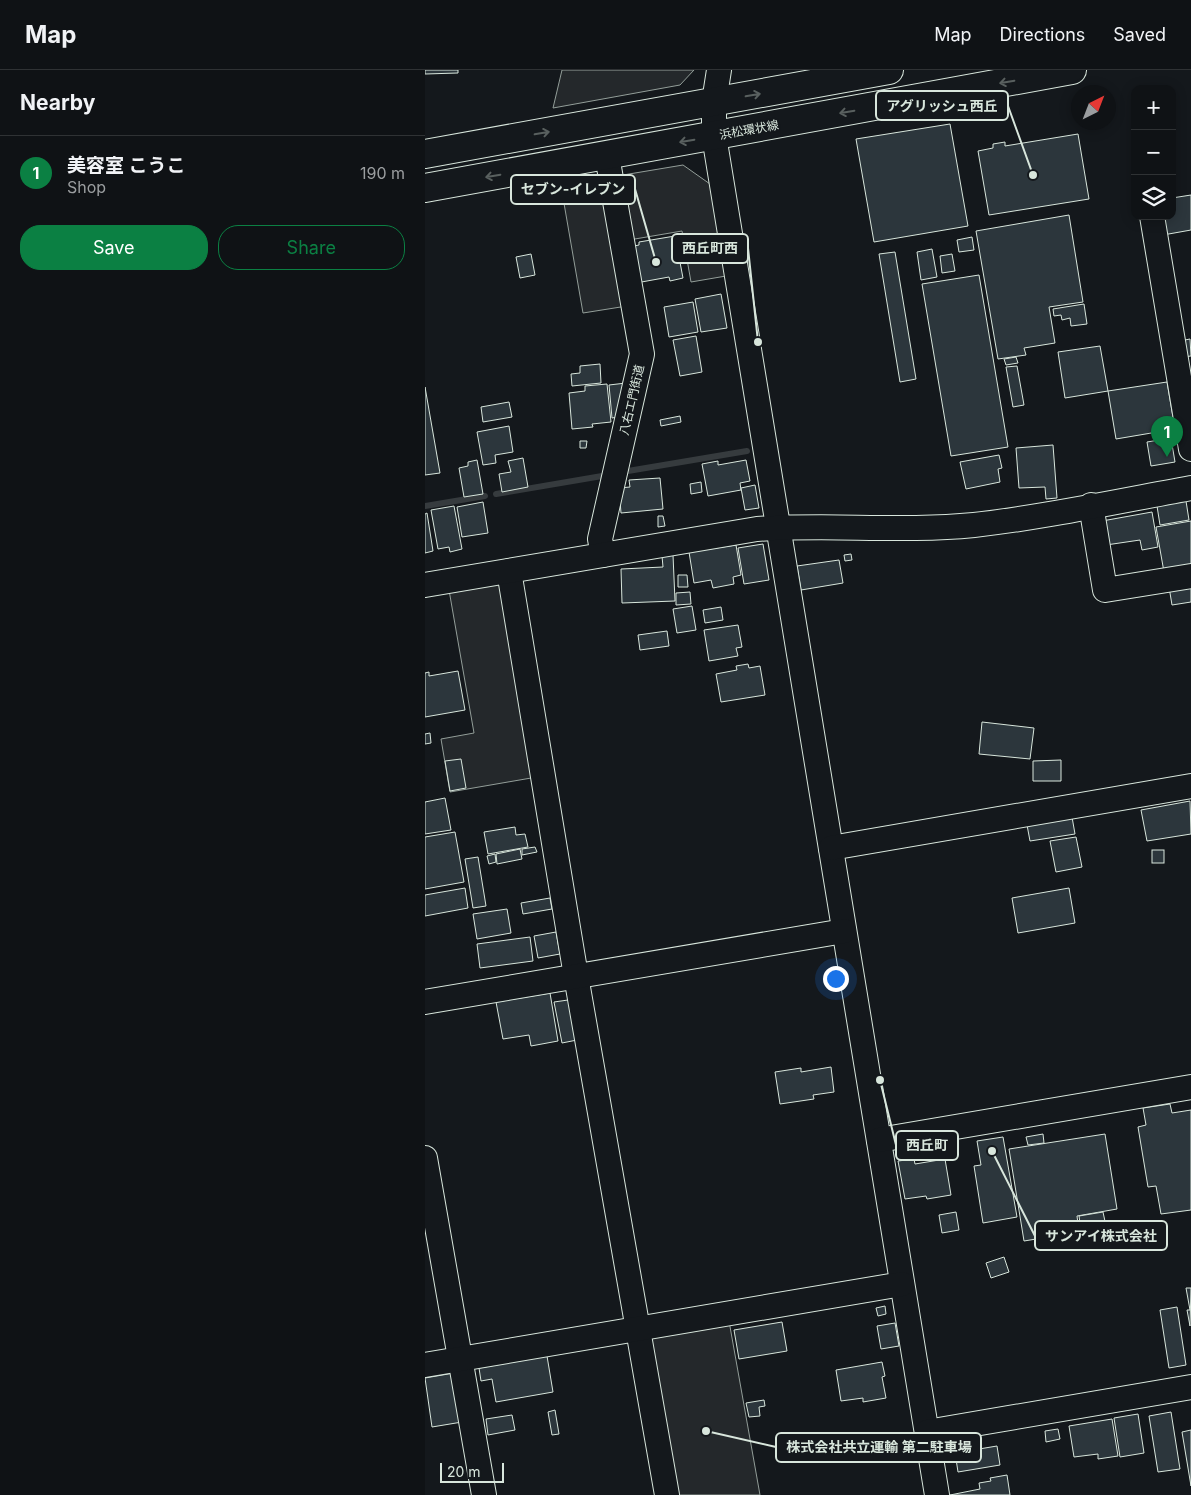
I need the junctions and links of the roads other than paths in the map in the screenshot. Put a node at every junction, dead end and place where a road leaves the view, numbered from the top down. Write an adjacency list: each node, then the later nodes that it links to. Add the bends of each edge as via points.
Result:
1 (719, 70): 4 (street)
2 (889, 70): 4 (main road, one-way to 2)
3 (1072, 70): 5 (main road, 浜松環状線, one-way to 5)
4 (714, 102): 5 (street); 6 (main road, one-way to 4)
5 (714, 136): 7 (main road, 浜松環状線, one-way to 7); 13 (street)
6 (425, 154)
7 (607, 156): 8 (main road, 浜松環状線, one-way to 8); 14 (street, 八右エ門街道, via 642,354 600,539)
8 (425, 188)
9 (1153, 220): 10 (street)
10 (1191, 449)
11 (1191, 488): 12 (street)
12 (1091, 506): 13 (street, via 952,526); 16 (street, via 1105,590)
13 (778, 527): 14 (street); 19 (street)
14 (603, 555): 15 (street)
15 (509, 571): 17 (street); 21 (street)
16 (1191, 576)
17 (425, 585)
18 (1191, 786): 19 (street)
19 (831, 848): 20 (street)
20 (844, 931): 21 (street); 24 (street)
21 (576, 976): 22 (street); 27 (street)
22 (425, 1002)
23 (1191, 1087): 24 (street)
24 (879, 1140): 26 (street)
25 (425, 1158): 28 (street)
26 (902, 1284): 27 (street); 31 (street)
27 (638, 1329): 28 (street); 33 (street)
28 (460, 1359): 29 (street); 32 (street)
29 (425, 1365)
30 (1191, 1386): 31 (street)
31 (927, 1432): 34 (street)
32 (484, 1495)
33 (667, 1495)
34 (937, 1495)

